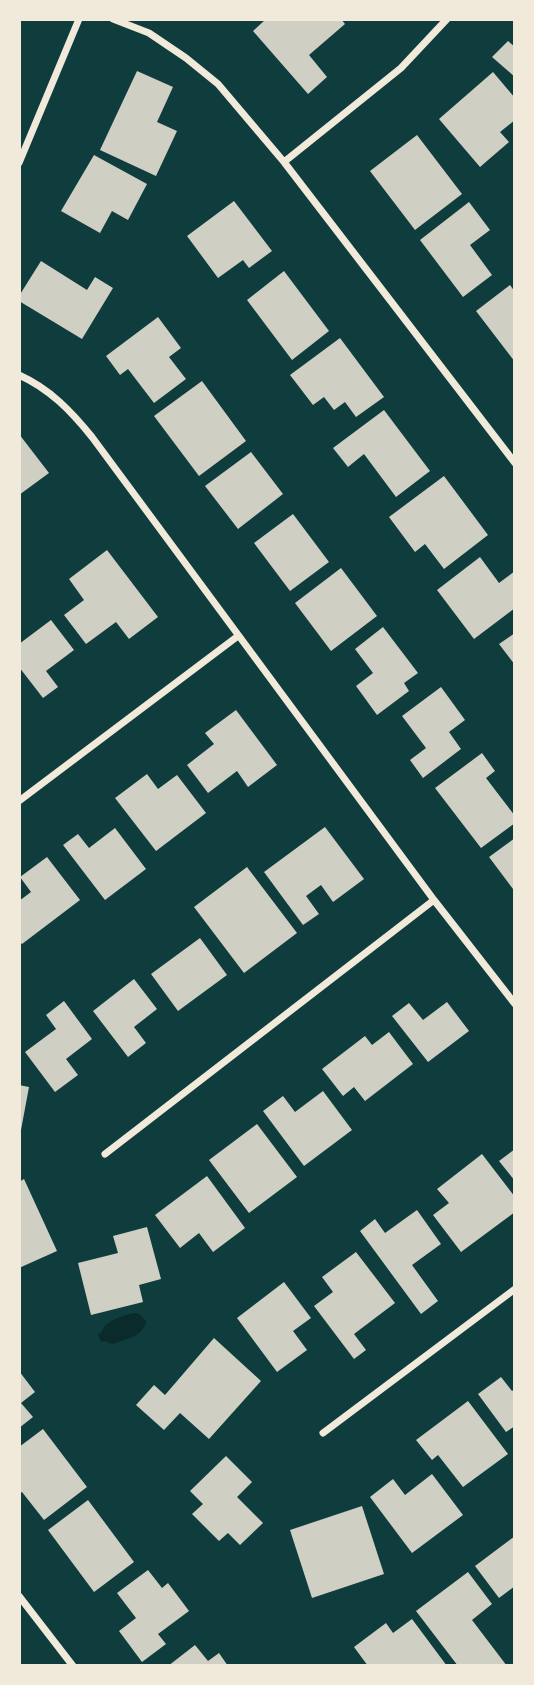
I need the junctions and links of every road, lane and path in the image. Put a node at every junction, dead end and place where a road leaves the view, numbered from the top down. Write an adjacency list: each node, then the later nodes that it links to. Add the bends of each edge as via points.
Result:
1 (79, 19): 5 (street)
2 (113, 19): 4 (street, via 149,33 218,84)
3 (447, 19): 4 (street, via 401,68)
4 (284, 162): 7 (street)
5 (19, 163)
6 (19, 375): 8 (street, via 55,396 75,415)
7 (515, 463)
8 (238, 636): 9 (street); 10 (street)
9 (19, 801)
10 (434, 900): 11 (street); 12 (street)
11 (515, 1004)
12 (105, 1154)
13 (515, 1289): 14 (street)
14 (323, 1433)
15 (19, 1596): 16 (street)
16 (73, 1666)

